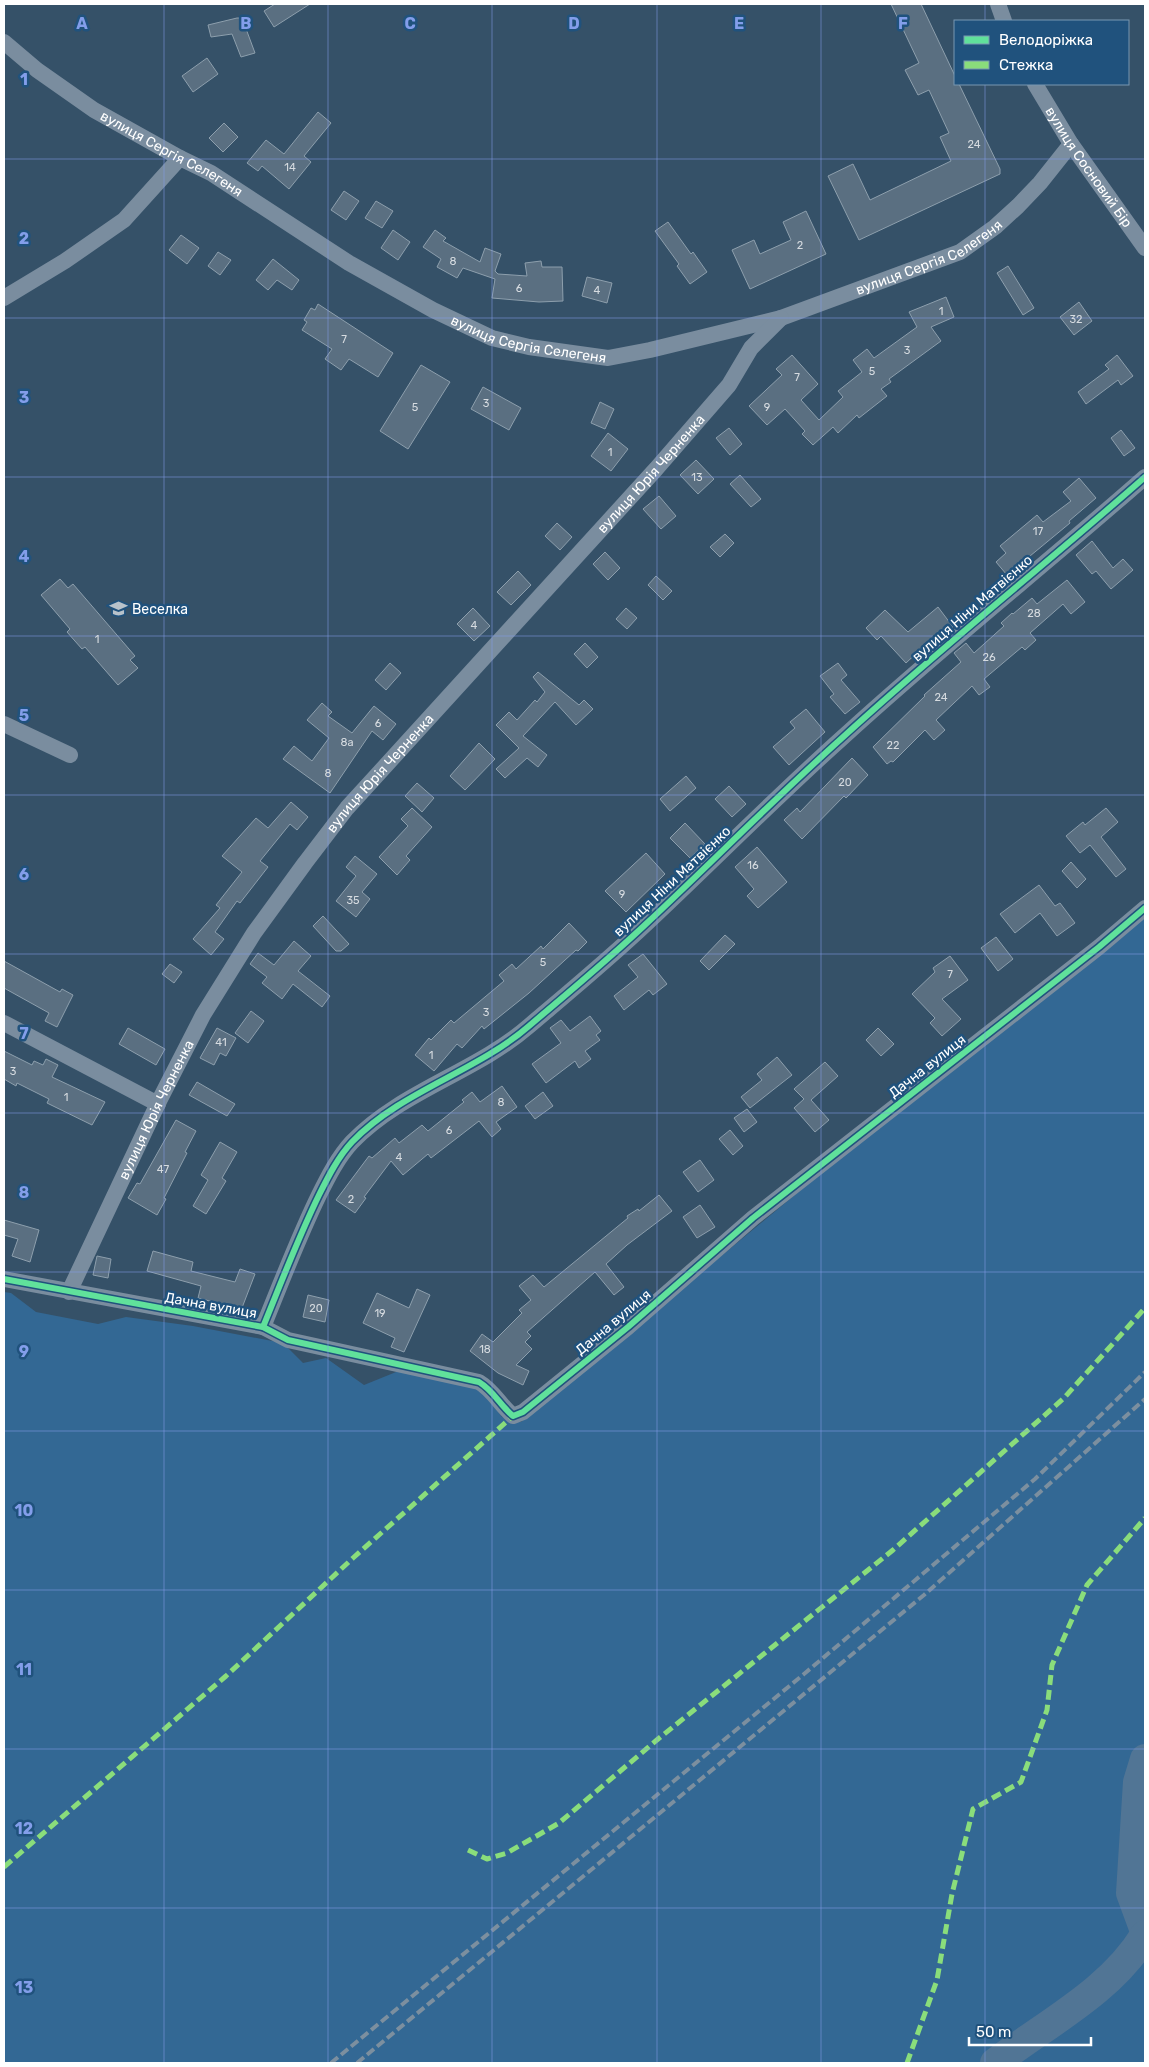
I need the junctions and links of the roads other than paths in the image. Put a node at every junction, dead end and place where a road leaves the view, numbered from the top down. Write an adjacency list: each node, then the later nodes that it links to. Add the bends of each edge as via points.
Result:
1 (998, 4): 2 (street)
2 (1004, 20)
3 (4, 42): 6 (street, вулиця Сергія Селегеня, via 94,110)
4 (1036, 85): 5 (street, вулиця Сосновий Бір)
5 (1071, 144): 7 (street, вулиця Сосновий Бір); 9 (street, вулиця Сергія Селегеня, via 1018,206 995,228 960,252)
6 (180, 158): 8 (street, via 124,220 65,262); 9 (street, вулиця Сергія Селегеня, via 211,173 349,263 433,310 492,338 529,347 608,358)
7 (1145, 248)
8 (4, 298)
9 (781, 318): 15 (street, вулиця Юрія Черненка, via 751,348 728,385 656,470 347,808 249,942 203,1015)
10 (1145, 477): 18 (street, вулиця Ніни Матвієнко, via 841,738 644,926 525,1030 392,1110 350,1144 334,1166 306,1221)
11 (4, 724): 12 (street)
12 (70, 755)
13 (1145, 908): 18 (street, Дачна вулиця, via 753,1218 523,1412 512,1416 490,1389 479,1382 288,1340)
14 (4, 1023): 15 (street)
15 (158, 1104): 17 (street, вулиця Юрія Черненка)
16 (4, 1279): 17 (street, Дачна вулиця)
17 (69, 1292): 18 (street, Дачна вулиця)
18 (263, 1327)

